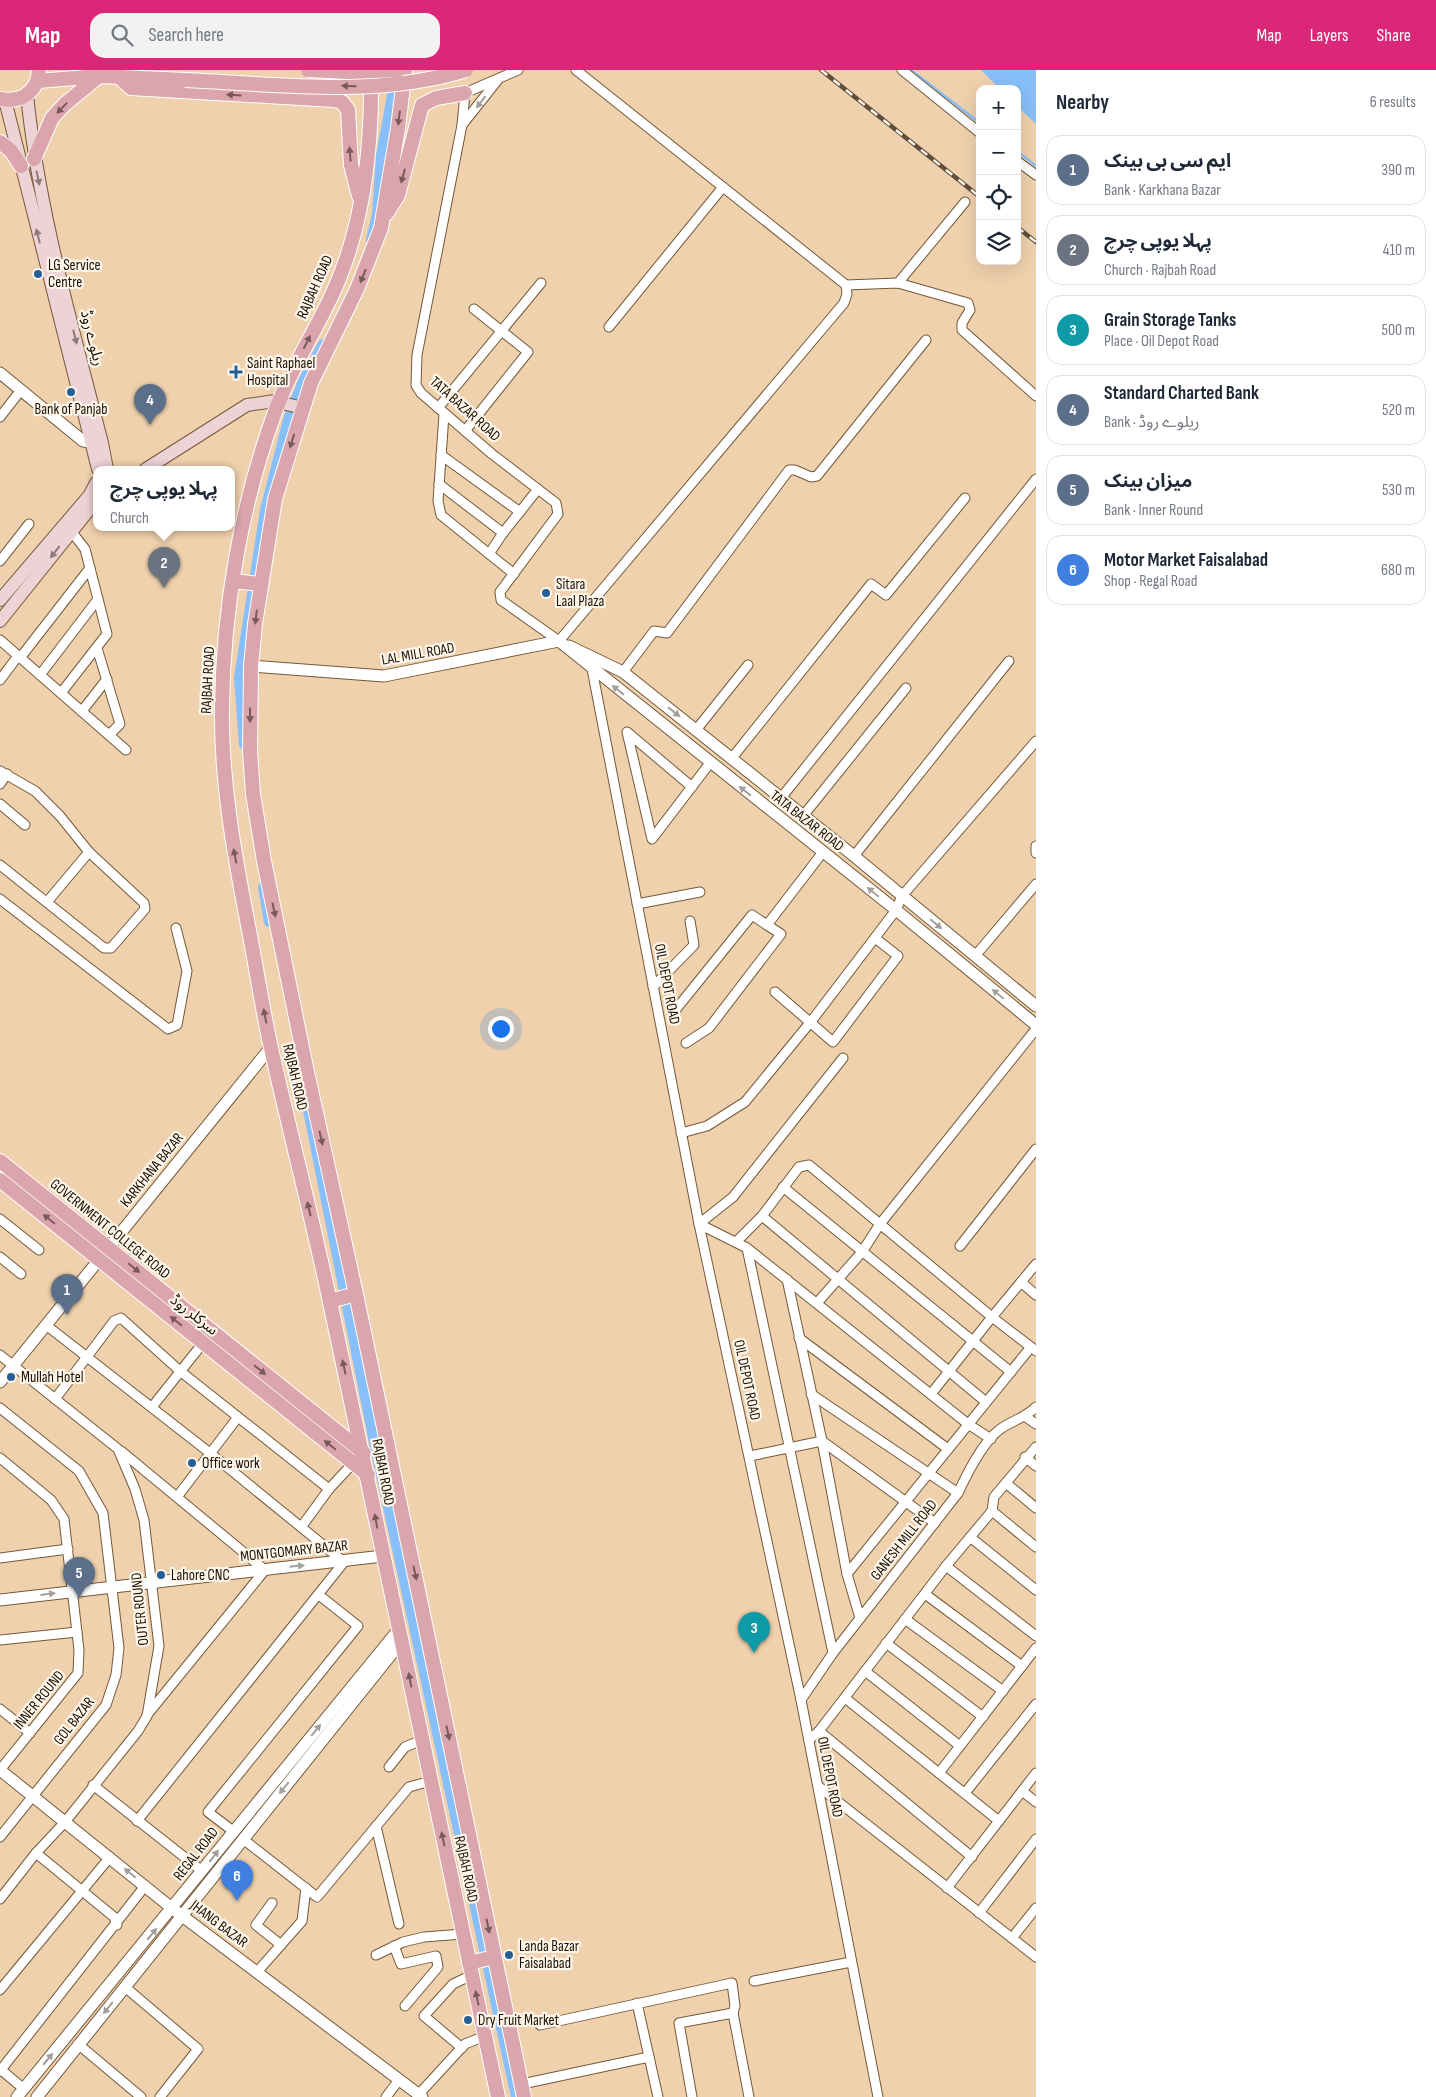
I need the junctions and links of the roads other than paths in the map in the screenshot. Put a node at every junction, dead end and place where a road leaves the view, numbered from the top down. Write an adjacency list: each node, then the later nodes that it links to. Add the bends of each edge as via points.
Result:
1 (308, 70): 3 (main road, bridge)
2 (370, 70): 24 (main road, RAJBAH ROAD, via 369,140)
3 (398, 70)
4 (405, 70): 26 (main road, RAJBAH ROAD, one-way to 26)
5 (466, 70): 11 (main road, one-way to 11, bridge, via 419,82 385,86)
6 (518, 70): 12 (street)
7 (576, 70): 23 (street)
8 (902, 70): 17 (street)
9 (38, 76): 10 (main road); 14 (main road)
10 (99, 76): 11 (main road); 19 (main road, one-way to 19, via 52,118)
11 (120, 77): 24 (main road, one-way to 11, via 351,165 349,115 342,102 131,88)
12 (499, 79): 13 (street); 16 (street, one-way to 16)
13 (465, 93): 16 (street, TATA BAZAR ROAD); 26 (main road, one-way to 26, via 436,98 422,105 398,195)
14 (27, 96): 15 (main road); 19 (main road, ریلوے روڈ)
15 (2, 100): 21 (main road, ریلوے روڈ)
16 (462, 125): 38 (street, TATA BAZAR ROAD, via 417,355 416,385)
17 (976, 130)
18 (0, 142): 21 (main road)
19 (34, 159): 44 (main road, ریلوے روڈ, one-way to 44)
20 (1021, 164): 22 (street)
21 (21, 166): 41 (main road, ریلوے روڈ, one-way to 21)
22 (1036, 175)
23 (723, 187): 29 (street); 31 (street)
24 (361, 201): 37 (main road, RAJBAH ROAD, one-way to 24, via 306,343 331,298 354,236)
25 (964, 202): 28 (street)
26 (382, 220): 37 (main road, RAJBAH ROAD, one-way to 37, via 358,289 311,383)
27 (541, 283): 32 (street)
28 (898, 283): 29 (street); 36 (street, via 968,303 970,310 962,323 962,330)
29 (846, 285): 66 (street, via 844,303)
30 (474, 309): 32 (street)
31 (609, 327)
32 (502, 331): 38 (street); 40 (street, via 528,352)
33 (926, 340): 73 (street, via 817,476 789,470 667,633 654,631)
34 (0, 373): 35 (street)
35 (21, 390): 39 (street); 41 (street, via 83,441)
36 (1036, 396)
37 (291, 405): 45 (main road, via 259,402 239,408); 60 (main road, RAJBAH ROAD, via 249,498); 61 (main road, RAJBAH ROAD, one-way to 61)
38 (441, 411): 40 (street, TATA BAZAR ROAD); 42 (street)
39 (0, 417)
40 (465, 431): 49 (street, TATA BAZAR ROAD)
41 (92, 443): 43 (main road, ریلوے روڈ)
42 (441, 455): 47 (street); 52 (street)
43 (97, 466)
44 (106, 466)
45 (151, 466)
46 (1036, 479): 89 (street)
47 (439, 484): 55 (street); 56 (street, via 441,515)
48 (93, 489): 63 (main road)
49 (538, 490): 52 (street); 59 (street, TATA BAZAR ROAD, via 556,503 558,514)
50 (964, 498): 84 (street, via 886,595 871,584)
51 (93, 504): 54 (main road)
52 (520, 512): 55 (street)
53 (29, 524): 57 (street)
54 (71, 530): 58 (street, via 85,549); 64 (main road, one-way to 64)
55 (503, 533): 56 (street)
56 (489, 554): 59 (street)
57 (0, 560)
58 (90, 568): 62 (street); 68 (street)
59 (514, 574): 66 (street, TATA BAZAR ROAD, via 500,592 502,600)
60 (235, 581): 61 (main road); 118 (main road, RAJBAH ROAD, one-way to 60, via 233,847 225,787 222,710 225,651)
61 (259, 584): 71 (main road, RAJBAH ROAD, one-way to 71)
62 (98, 599): 67 (street, via 107,634); 74 (street)
63 (0, 600)
64 (0, 621)
65 (0, 640): 68 (street)
66 (559, 641): 71 (street, LAL MILL ROAD, via 384,676); 72 (street, TATA BAZAR ROAD); 73 (street, TATA BAZAR ROAD)
67 (97, 648): 75 (street); 78 (street)
68 (19, 657): 74 (street); 76 (street)
69 (1009, 661): 97 (street)
70 (748, 665): 80 (street)
71 (251, 666): 142 (main road, RAJBAH ROAD, one-way to 142, via 250,751 264,861)
72 (592, 669): 85 (street, TATA BAZAR ROAD, one-way to 72); 104 (street, OIL DEPOT ROAD)
73 (622, 672): 80 (street, TATA BAZAR ROAD, one-way to 80)
74 (40, 675): 78 (street)
75 (107, 679): 79 (street); 81 (street, via 120,724)
76 (0, 680)
77 (906, 688): 91 (street)
78 (61, 693): 79 (street)
79 (82, 711): 81 (street)
80 (696, 730): 84 (street, TATA BAZAR ROAD)
81 (109, 735): 83 (street)
82 (1036, 742): 101 (street)
83 (126, 750)
84 (732, 758): 89 (street, TATA BAZAR ROAD)
85 (710, 763): 88 (street); 95 (street, TATA BAZAR ROAD, one-way to 85)
86 (3, 772): 87 (street); 94 (street, via 35,791)
87 (0, 784)
88 (692, 787): 88 (street, via 652,839 627,732 656,756)
89 (781, 798): 91 (street, TATA BAZAR ROAD)
90 (0, 804): 92 (street)
91 (803, 816): 97 (street, TATA BAZAR ROAD)
92 (25, 824)
93 (1036, 846): 96 (street)
94 (88, 852): 103 (street); 103 (street, via 144,903 145,910 108,949)
95 (823, 852): 105 (street, TATA BAZAR ROAD, one-way to 95); 107 (street)
96 (1036, 853)
97 (854, 856): 101 (street, TATA BAZAR ROAD)
98 (0, 865): 103 (street)
99 (1036, 884): 110 (street)
100 (700, 892): 104 (street)
101 (902, 896): 105 (street); 110 (street, TATA BAZAR ROAD, one-way to 110)
102 (0, 899): 108 (street, via 168,1029 177,1025 187,971)
103 (47, 902)
104 (637, 904): 111 (street, OIL DEPOT ROAD)
105 (896, 910): 109 (street); 116 (street, TATA BAZAR ROAD, one-way to 105)
106 (690, 921): 111 (street, via 694,945)
107 (767, 925): 114 (street, via 752,915); 117 (street, via 782,934 709,1028)
108 (176, 928)
109 (875, 938): 115 (street); 115 (street, via 898,956 833,1042)
110 (975, 956): 113 (street, TATA BAZAR ROAD)
111 (653, 986): 120 (street, OIL DEPOT ROAD)
112 (775, 992): 115 (street)
113 (1036, 1006)
114 (673, 1013)
115 (810, 1022): 120 (street, via 745,1102 707,1126)
116 (1036, 1027): 128 (street)
117 (686, 1043)
118 (271, 1047): 131 (street, KARKHANA BAZAR); 144 (main road, RAJBAH ROAD, one-way to 118)
119 (843, 1058): 127 (street, via 733,1197)
120 (681, 1133): 127 (street, OIL DEPOT ROAD)
121 (1036, 1148): 130 (street)
122 (0, 1161): 131 (main road, GOVERNMENT COLLEGE ROAD)
123 (0, 1180): 136 (main road, سرکلر روڈ, one-way to 123)
124 (783, 1187): 125 (street); 128 (street, via 799,1167 809,1165); 134 (street)
125 (762, 1216): 129 (street); 140 (street)
126 (0, 1219): 133 (street)
127 (699, 1224): 129 (street); 180 (street, OIL DEPOT ROAD)
128 (880, 1224): 134 (street); 146 (street)
129 (736, 1242): 132 (street)
130 (960, 1246)
131 (108, 1248): 136 (street, KARKHANA BAZAR); 171 (main road, GOVERNMENT COLLEGE ROAD, one-way to 171)
132 (747, 1248): 139 (street); 174 (street)
133 (39, 1250)
134 (862, 1252): 140 (street); 149 (street)
135 (0, 1257): 138 (street)
136 (99, 1260): 147 (street, KARKHANA BAZAR); 150 (main road, سرکلر روڈ, one-way to 136)
137 (1036, 1264): 141 (street)
138 (21, 1274)
139 (786, 1279): 145 (street); 148 (street)
140 (839, 1280): 145 (street); 156 (street)
141 (1021, 1282): 143 (street); 146 (street)
142 (354, 1294): 144 (main road); 275 (main road, RAJBAH ROAD, one-way to 275)
143 (1036, 1295)
144 (332, 1300): 166 (main road, RAJBAH ROAD, one-way to 144)
145 (817, 1304): 160 (street)
146 (992, 1317): 149 (street); 151 (street)
147 (46, 1325): 153 (street); 154 (street, KARKHANA BAZAR)
148 (799, 1338): 159 (street); 177 (street)
149 (973, 1342): 156 (street); 157 (street)
150 (204, 1343): 155 (street); 183 (main road, سرکلر روڈ, one-way to 150)
151 (1033, 1349): 157 (street)
152 (0, 1355): 154 (street, OUTER ROUND)
153 (87, 1356): 155 (street, via 114,1321 121,1318); 161 (street); 163 (street)
154 (13, 1365): 158 (street, KARKHANA BAZAR); 161 (street, OUTER ROUND)
155 (180, 1371): 163 (street); 168 (street)
156 (950, 1371): 160 (street); 162 (street)
157 (1010, 1372): 162 (street)
158 (0, 1382)
159 (812, 1394): 173 (street); 185 (street)
160 (931, 1394): 169 (street)
161 (55, 1399): 176 (street, OUTER ROUND)
162 (986, 1402): 169 (street)
163 (152, 1407): 178 (street)
164 (1036, 1407): 167 (street, GANESH MILL ROAD)
165 (0, 1408): 206 (street, GOL BAZAR, via 79,1471 103,1514)
166 (354, 1415): 171 (main road); 179 (main road, RAJBAH ROAD)
167 (1026, 1416): 170 (street); 172 (street, GANESH MILL ROAD, via 999,1430)
168 (238, 1417): 178 (street); 188 (street)
169 (968, 1424): 172 (street); 177 (street)
170 (1036, 1424)
171 (332, 1428): 179 (main road, GOVERNMENT COLLEGE ROAD)
172 (991, 1439): 189 (street, GANESH MILL ROAD)
173 (822, 1441): 174 (street); 191 (street); 204 (street)
174 (789, 1446): 180 (street); 220 (street)
175 (1036, 1447): 181 (street)
176 (118, 1449): 190 (street); 205 (street, OUTER ROUND, via 144,1520)
177 (948, 1449): 185 (street)
178 (210, 1453): 190 (street); 195 (street)
179 (364, 1453): 183 (street); 186 (main road, RAJBAH ROAD)
180 (750, 1456): 225 (street, OIL DEPOT ROAD)
181 (1025, 1458): 184 (street); 187 (street)
182 (2, 1463): 198 (street, INNER ROUND, via 51,1500 64,1519)
183 (352, 1463): 186 (main road, سرکلر روڈ); 188 (street)
184 (1036, 1466)
185 (928, 1473): 189 (street); 191 (street)
186 (368, 1475): 199 (main road, RAJBAH ROAD, one-way to 186)
187 (1006, 1484): 192 (street); 193 (street, via 994,1497)
188 (329, 1489): 195 (street)
189 (958, 1493): 194 (street, GANESH MILL ROAD)
190 (177, 1497): 203 (street)
191 (905, 1502): 194 (street); 204 (street)
192 (1036, 1508)
193 (992, 1511): 196 (street); 197 (street)
194 (935, 1523): 212 (street, GANESH MILL ROAD)
195 (302, 1526): 201 (street)
196 (970, 1538): 202 (street); 207 (street)
197 (1036, 1547)
198 (68, 1549): 200 (street); 208 (street, INNER ROUND)
199 (383, 1556): 201 (street, MONTGOMARY BAZAR); 215 (main road, RAJBAH ROAD)
200 (0, 1558)
201 (344, 1562): 203 (street, MONTGOMARY BAZAR, one-way to 201); 209 (street)
202 (946, 1566): 210 (street); 216 (street)
203 (265, 1570): 205 (street, MONTGOMARY BAZAR); 228 (street)
204 (847, 1574): 212 (street)
205 (151, 1582): 206 (street, MONTGOMARY BAZAR); 228 (street, OUTER ROUND, via 159,1646)
206 (112, 1587): 208 (street, MONTGOMARY BAZAR); 244 (street, GOL BAZAR, via 119,1648 116,1675 106,1705)
207 (1036, 1590)
208 (73, 1591): 211 (street, MONTGOMARY BAZAR, one-way to 208); 214 (street, INNER ROUND)
209 (319, 1594): 246 (street); 250 (street, via 358,1626 208,1812)
210 (925, 1594): 213 (street); 221 (street)
211 (0, 1600)
212 (860, 1618): 220 (street, GANESH MILL ROAD)
213 (905, 1619): 218 (street); 223 (street)
214 (77, 1632): 217 (street); 231 (street, INNER ROUND, via 78,1673)
215 (400, 1635): 232 (main road, RAJBAH ROAD, one-way to 215); 250 (street, REGAL ROAD, one-way to 215); 252 (street, REGAL ROAD, one-way to 252)
216 (1036, 1636)
217 (0, 1640)
218 (886, 1644): 222 (street); 229 (street)
219 (1036, 1648): 221 (street)
220 (833, 1653): 225 (street, GANESH MILL ROAD)
221 (1022, 1666): 223 (street)
222 (865, 1671): 224 (street); 234 (street)
223 (1003, 1691): 229 (street)
224 (845, 1698): 230 (street); 237 (street)
225 (801, 1700): 233 (street, OIL DEPOT ROAD)
226 (1036, 1704): 243 (street)
227 (0, 1709): 231 (street)
228 (147, 1716): 240 (street, OUTER ROUND)
229 (983, 1717): 234 (street)
230 (819, 1731): 233 (street); 256 (street)
231 (30, 1733): 236 (street, INNER ROUND)
232 (422, 1740): 235 (street, via 405,1747); 239 (main road, RAJBAH ROAD)
233 (809, 1740): 241 (street, OIL DEPOT ROAD)
234 (960, 1746): 237 (street)
235 (389, 1766)
236 (0, 1770): 244 (street, JHANG BAZAR)
237 (939, 1773): 243 (street)
238 (1036, 1773): 242 (street)
239 (431, 1781): 249 (street, via 409,1787); 269 (main road, RAJBAH ROAD, one-way to 239)
240 (93, 1785): 246 (street); 248 (street, OUTER ROUND)
241 (818, 1786): 260 (street); 276 (street, OIL DEPOT ROAD)
242 (1022, 1791): 245 (street); 247 (street)
243 (965, 1793): 247 (street)
244 (32, 1795): 248 (street, JHANG BAZAR); 251 (street, GOL BAZAR)
245 (1036, 1802)
246 (137, 1821): 257 (street)
247 (999, 1821): 256 (street)
248 (66, 1822): 254 (street, OUTER ROUND); 255 (street, JHANG BAZAR)
249 (376, 1826): 259 (street, via 317,1898); 267 (street)
250 (233, 1831): 257 (street, REGAL ROAD, one-way to 250)
251 (0, 1837)
252 (243, 1839): 259 (street); 265 (street, REGAL ROAD)
253 (1036, 1839): 266 (street)
254 (36, 1853): 261 (street); 262 (street, OUTER ROUND)
255 (110, 1857): 258 (street, JHANG BAZAR, one-way to 255); 261 (street)
256 (972, 1857): 260 (street)
257 (202, 1872): 265 (street, REGAL ROAD)
258 (146, 1886): 265 (street, JHANG BAZAR); 268 (street)
259 (306, 1888): 271 (street, via 302,1921)
260 (947, 1888): 266 (street)
261 (80, 1891): 268 (street, via 114,1917); 281 (street)
262 (0, 1899)
263 (272, 1903): 271 (street, via 256,1925)
264 (1035, 1911): 270 (street)
265 (177, 1912): 278 (street, JHANG BAZAR); 280 (street, REGAL ROAD); 292 (street, REGAL ROAD, one-way to 265)
266 (979, 1913): 270 (street)
267 (399, 1924)
268 (117, 1925): 290 (street)
269 (463, 1934): 272 (street, via 424,1937); 277 (main road, RAJBAH ROAD)
270 (1012, 1938): 274 (street)
271 (281, 1945): 278 (street)
272 (394, 1946): 273 (street); 283 (street, via 401,1964 436,1956 438,1967)
273 (376, 1955)
274 (1036, 1957)
275 (492, 1958): 277 (main road); 293 (main road, RAJBAH ROAD)
276 (851, 1962): 279 (street); 303 (street, OIL DEPOT ROAD)
277 (472, 1967): 286 (main road, RAJBAH ROAD, one-way to 277); 288 (street, via 424,2016)
278 (257, 1972): 291 (street, JHANG BAZAR)
279 (754, 1980)
280 (125, 1987): 287 (street, REGAL ROAD, one-way to 287); 297 (street, via 198,2048)
281 (0, 1990)
282 (637, 2003): 284 (street, via 732,1983); 285 (street); 289 (street)
283 (405, 2006)
284 (733, 2013): 301 (street, via 680,2023); 302 (street)
285 (540, 2025)
286 (485, 2036): 288 (street); 299 (main road, RAJBAH ROAD)
287 (78, 2044): 295 (street, REGAL ROAD); 296 (street)
288 (462, 2048): 294 (street)
289 (649, 2057): 293 (street); 300 (street)
290 (0, 2070): 292 (street)
291 (399, 2080): 294 (street, JHANG BAZAR); 298 (street)
292 (21, 2093)
293 (524, 2093)
294 (421, 2096)
295 (37, 2097)
296 (141, 2097)
297 (160, 2097)
298 (386, 2097)
299 (498, 2097)
300 (658, 2097)
301 (692, 2097)
302 (749, 2097)
303 (878, 2097)

